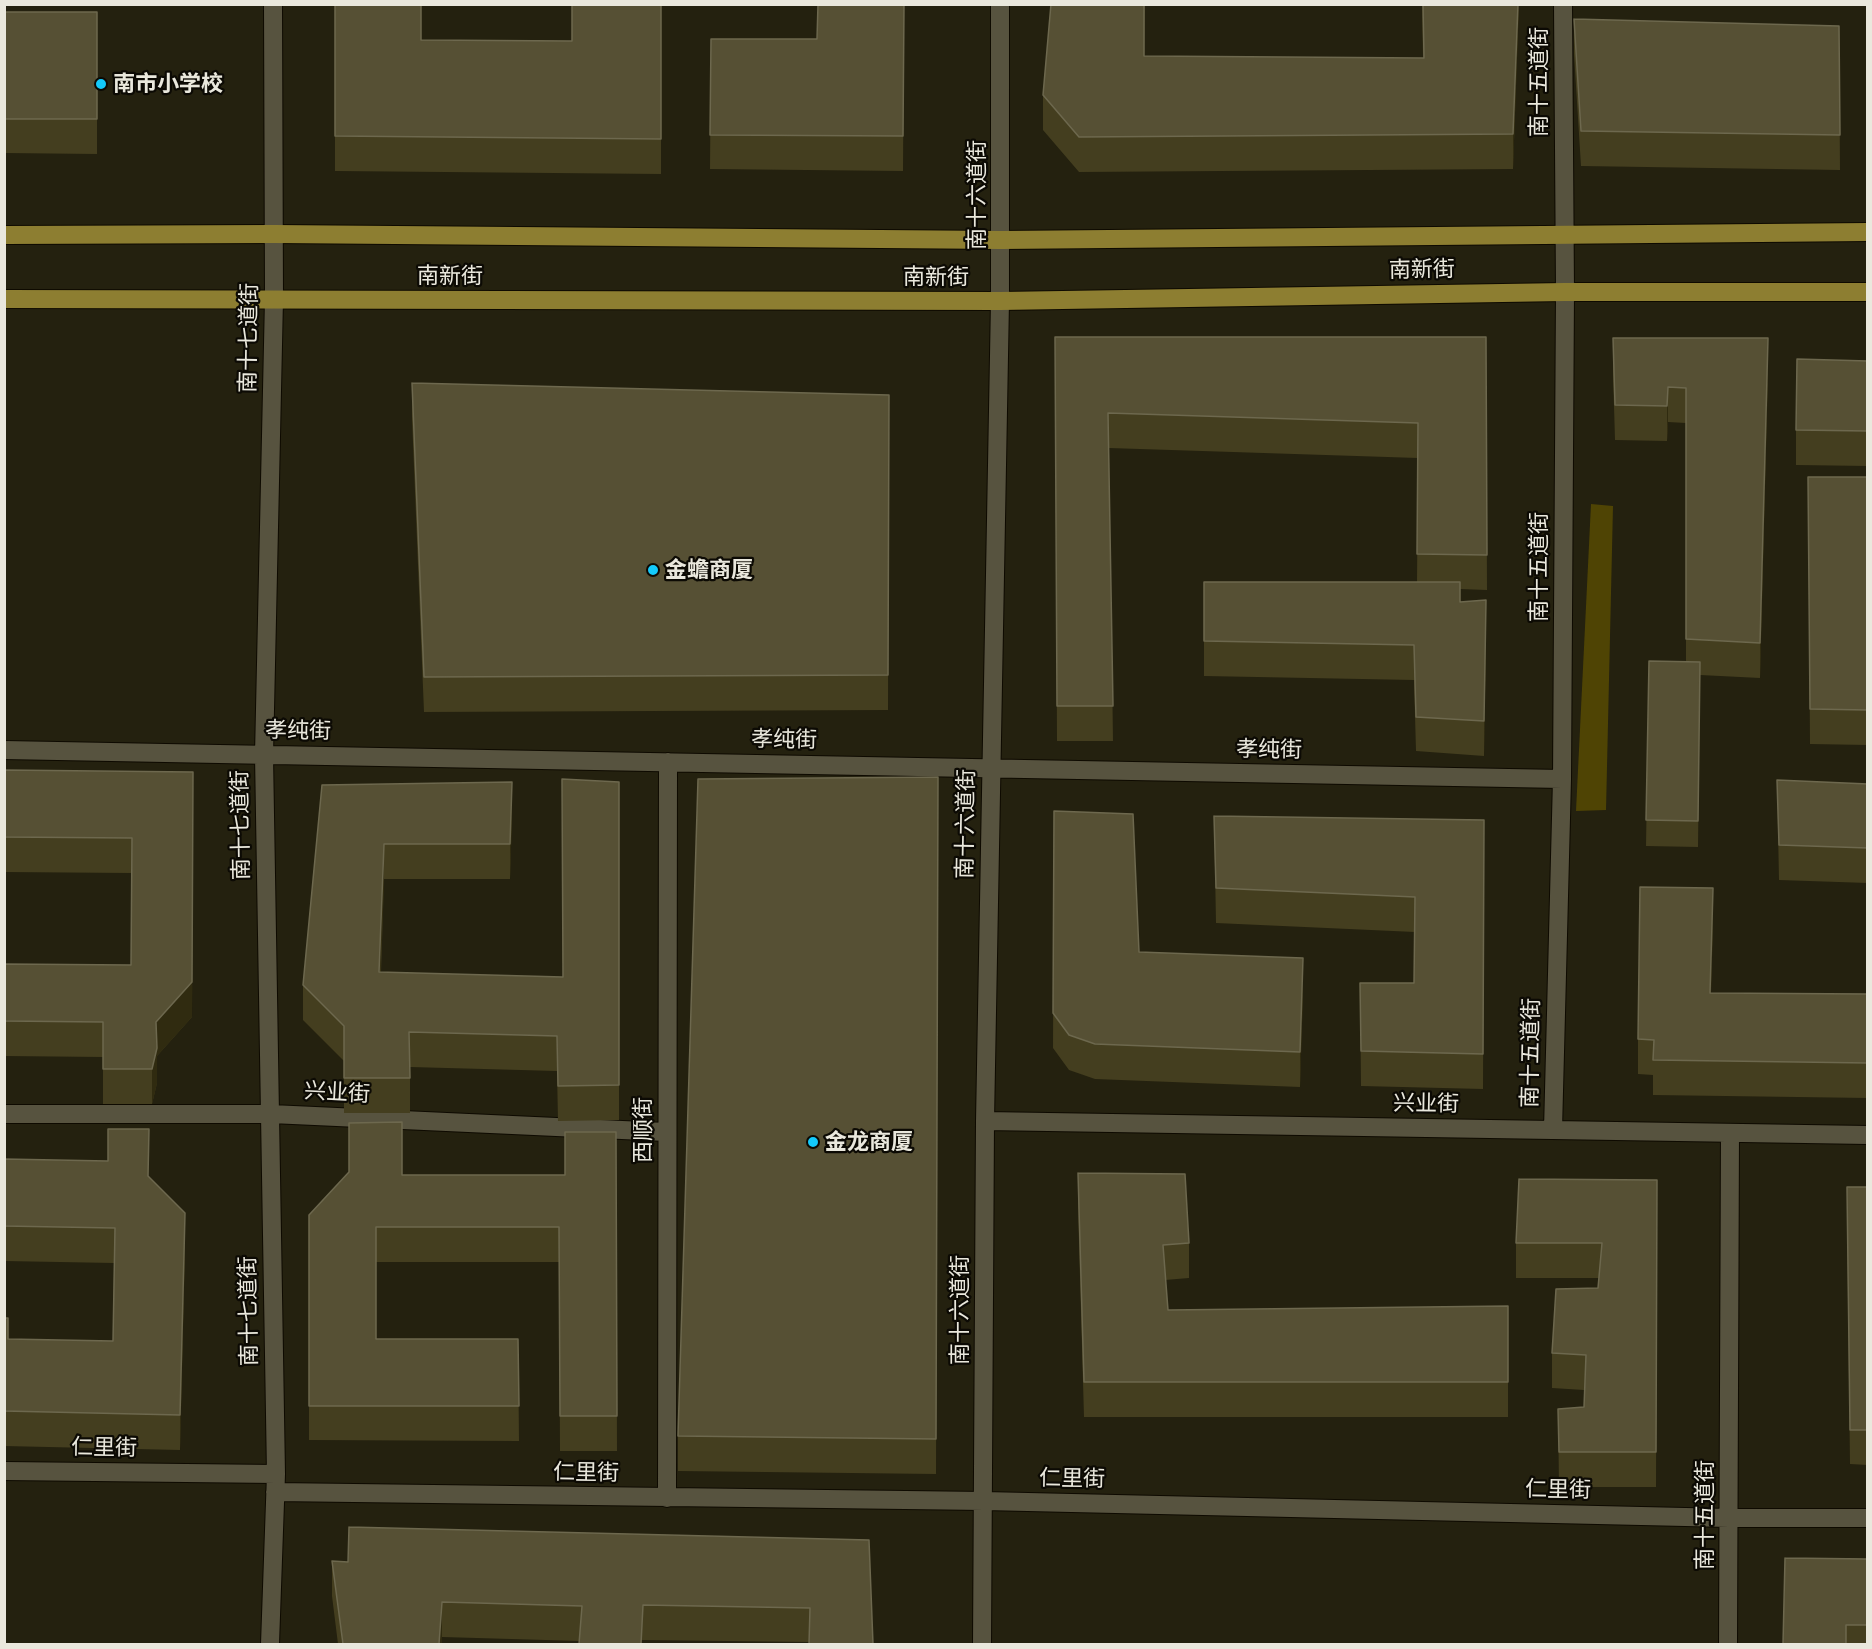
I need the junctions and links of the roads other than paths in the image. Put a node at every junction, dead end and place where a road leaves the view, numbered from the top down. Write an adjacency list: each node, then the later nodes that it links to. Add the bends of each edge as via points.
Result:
1 (273, 4): 5 (street, 南十七道街)
2 (1000, 4): 8 (street, 南十六道街)
3 (1563, 4): 7 (street, 南十五道街)
4 (1868, 232): 7 (main road, 南新街)
5 (274, 234): 6 (main road, 南新街); 8 (main road, 南新街); 12 (street, 南十七道街)
6 (4, 235)
7 (1564, 236): 8 (main road, 南新街); 9 (street, 南十五道街)
8 (1001, 240): 13 (street, 南十六道街)
9 (1565, 292): 10 (main road, 南新街); 13 (main road, 南新街); 18 (street, 南十五道街)
10 (1868, 292)
11 (4, 299): 12 (main road, 南新街)
12 (274, 299): 13 (main road, 南新街); 15 (street, 南十七道街)
13 (1000, 301): 17 (street, 南十六道街)
14 (4, 750): 15 (street, 孝纯街)
15 (264, 755): 16 (street, 孝纯街); 20 (street, 南十七道街)
16 (668, 762): 17 (street, 孝纯街); 23 (street, 西顺街)
17 (991, 768): 18 (street, 孝纯街); 21 (street, 南十六道街)
18 (1562, 779): 22 (street, 南十五道街)
19 (4, 1114): 20 (street, 兴业街)
20 (271, 1114): 23 (street, 兴业街); 27 (street, 南十七道街)
21 (984, 1121): 22 (street, 兴业街); 29 (street, 南十六道街)
22 (1553, 1131): 24 (street, 兴业街)
23 (666, 1132): 28 (street, 西顺街)
24 (1730, 1133): 25 (street, 兴业街); 30 (street, 南十五道街)
25 (1868, 1135)
26 (4, 1471): 27 (street, 仁里街)
27 (275, 1483): 28 (street, 仁里街); 32 (street, 南十七道街)
28 (667, 1498): 29 (street, 仁里街)
29 (984, 1501): 30 (street, 仁里街); 33 (street, 南十六道街)
30 (1729, 1518): 31 (street, 仁里街); 34 (street, 南十五道街)
31 (1868, 1518)
32 (270, 1644)
33 (982, 1644)
34 (1728, 1644)

